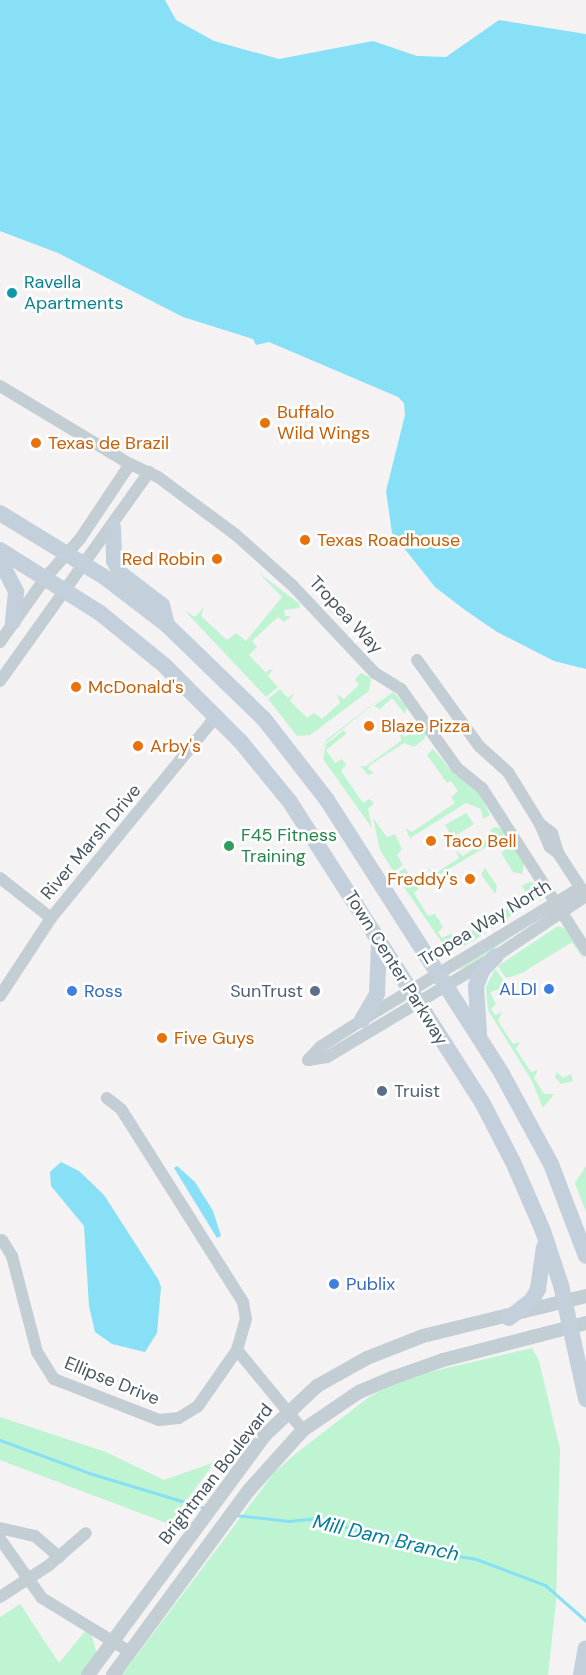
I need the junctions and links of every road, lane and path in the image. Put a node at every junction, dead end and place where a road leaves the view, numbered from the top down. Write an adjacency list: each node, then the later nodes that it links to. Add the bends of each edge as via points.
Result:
1 (0, 386): 2 (street, Tropea Way)
2 (130, 464): 3 (street, Tropea Way); 7 (street, via 80,539)
3 (149, 472): 5 (street); 20 (street, Tropea Way, via 260,555 375,673 401,689 457,768 482,788)
4 (0, 513): 7 (main road, Town Center Parkway)
5 (113, 527): 9 (street); 13 (main road, via 114,561 121,574 162,605)
6 (0, 550): 10 (main road, Town Center Parkway)
7 (66, 553): 9 (main road, Town Center Parkway); 10 (street)
8 (0, 560): 12 (main road, via 16,592)
9 (84, 564): 11 (street); 13 (main road, Town Center Parkway)
10 (46, 577): 11 (main road, Town Center Parkway); 12 (street)
11 (68, 591): 16 (street); 17 (main road, Town Center Parkway, via 164,665)
12 (13, 622): 14 (street)
13 (168, 625): 26 (main road, Town Center Parkway, via 264,719 327,800)
14 (0, 642)
15 (417, 660): 19 (street, via 479,746 508,772 540,824 552,833 558,853)
16 (0, 681)
17 (217, 715): 22 (street, River Marsh Drive); 23 (main road, Town Center Parkway, via 290,802)
18 (0, 878): 22 (street)
19 (584, 893): 20 (street, Tropea Way North); 21 (street, Tropea Way North)
20 (554, 900): 21 (street, Tropea Way); 26 (street, Tropea Way North)
21 (563, 913): 24 (street, Tropea Way); 25 (street, Tropea Way North)
22 (51, 918): 27 (street, River Marsh Drive)
23 (379, 940): 28 (main road, Town Center Parkway); 29 (main road, via 377,994)
24 (586, 950)
25 (496, 956): 26 (street, Tropea Way North); 30 (main road, via 483,969 476,986)
26 (441, 979): 28 (street, Tropea Way North); 30 (main road, Town Center Parkway)
27 (0, 996)
28 (414, 996): 29 (street); 29 (street, via 327,1057 308,1060 320,1047); 32 (main road, Town Center Parkway, via 483,1104)
29 (362, 1020)
30 (480, 1040): 34 (main road, Town Center Parkway, via 551,1164)
31 (107, 1098): 39 (street, Ellipse Drive, via 121,1109 243,1302 246,1319)
32 (543, 1231): 36 (main road, Town Center Parkway); 37 (main road, via 544,1262 538,1289 532,1299)
33 (2, 1240): 39 (street, Ellipse Drive, via 12,1256 37,1352 54,1379 133,1412 159,1420 179,1418 198,1406)
34 (586, 1256)
35 (586, 1296): 36 (street, Brightman Boulevard)
36 (566, 1302): 37 (street, Brightman Boulevard); 38 (main road, Town Center Parkway)
37 (509, 1317): 41 (street, Brightman Boulevard, via 423,1336 367,1358 316,1386)
38 (579, 1325): 40 (main road, Town Center Parkway); 42 (street, Brightman Boulevard, via 394,1377 359,1392)
39 (237, 1350): 41 (street)
40 (586, 1399)
41 (287, 1411): 42 (street); 49 (street, Brightman Boulevard, via 225,1486)
42 (303, 1430): 51 (street, Brightman Boulevard, via 249,1490)
43 (0, 1528): 46 (street, via 35,1536)
44 (86, 1533): 46 (street)
45 (0, 1539): 47 (street)
46 (59, 1557): 47 (street)
47 (28, 1578): 48 (street); 49 (street, via 42,1598)
48 (0, 1597)
49 (113, 1641): 51 (street); 53 (street, Brightman Boulevard)
50 (586, 1648): 52 (main road)
51 (130, 1652): 54 (street, Brightman Boulevard)
52 (585, 1653): 55 (main road)
53 (88, 1675)
54 (113, 1675)
55 (581, 1675)

